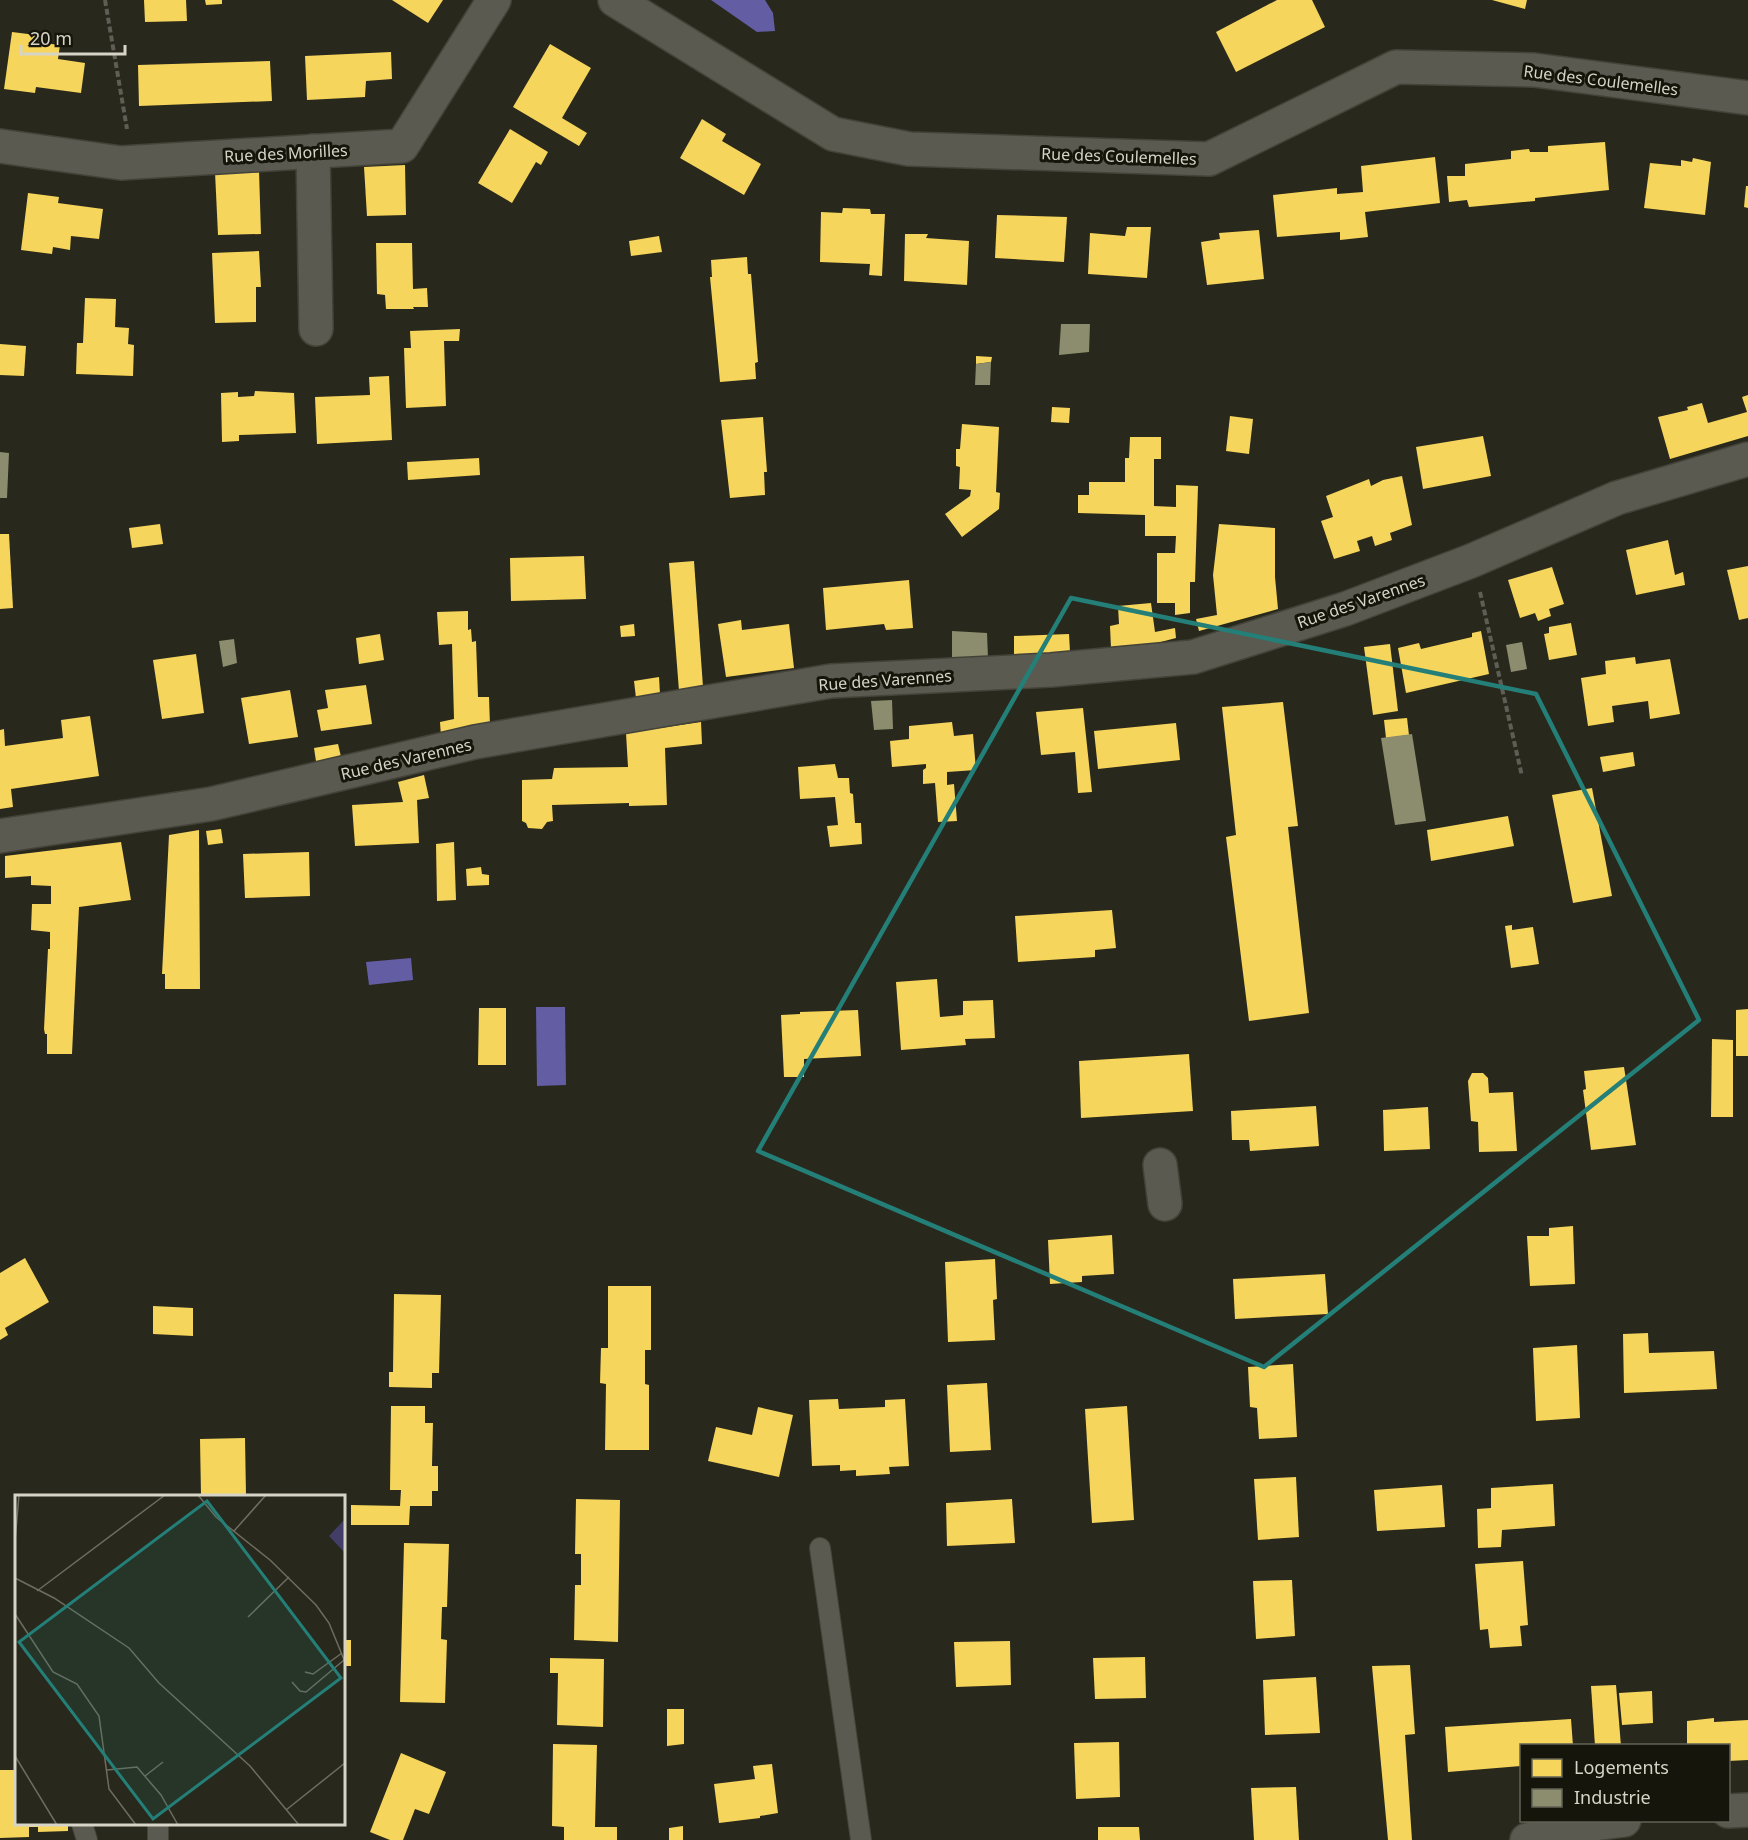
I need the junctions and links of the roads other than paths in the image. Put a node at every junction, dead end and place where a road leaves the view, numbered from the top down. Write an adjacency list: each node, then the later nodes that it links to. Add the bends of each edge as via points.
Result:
1 (494, 0): 5 (street, Rue des Morilles, via 402,146)
2 (615, 0): 3 (street, Rue des Coulemelles, via 833,134 909,149 1209,159 1396,67 1534,70)
3 (1748, 98)
4 (0, 146): 5 (street, Rue des Morilles, via 121,163)
5 (313, 151): 6 (street)
6 (316, 329)
7 (1748, 459): 8 (street, Rue des Varennes, via 1617,498 1471,561 1345,609 1193,657 1051,670 831,681 475,742 211,804)
8 (0, 836)
9 (1160, 1165): 10 (street)
10 (1165, 1203)
11 (820, 1548): 17 (lane)
12 (1748, 1810): 13 (street)
13 (1730, 1811)
14 (1612, 1822): 18 (street)
15 (82, 1825): 16 (lane)
16 (87, 1840)
17 (861, 1840)
18 (1527, 1840)

